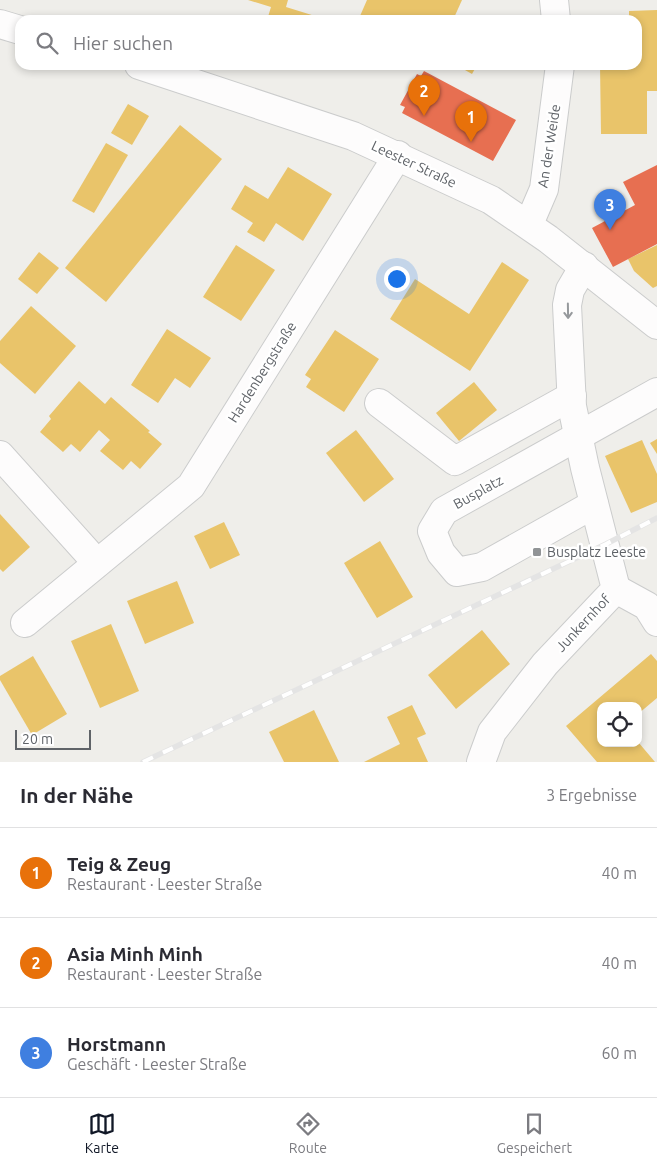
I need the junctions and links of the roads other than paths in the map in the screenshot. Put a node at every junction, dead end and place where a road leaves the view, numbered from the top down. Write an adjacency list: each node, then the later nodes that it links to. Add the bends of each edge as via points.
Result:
1 (554, 0): 2 (street)
2 (556, 15)
3 (0, 24): 4 (street)
4 (15, 28)
5 (154, 70): 7 (street, Leester Straße, via 344,132)
6 (559, 70): 8 (street, An der Weide, via 544,189)
7 (398, 155): 8 (street, Leester Straße, via 491,200); 17 (street, Hardenbergstraße, via 191,486)
8 (529, 224): 9 (street, Leester Straße)
9 (584, 266): 10 (street, Leester Straße); 12 (street, one-way to 12, via 570,290 567,305)
10 (657, 325)
11 (657, 392): 14 (street, Busplatz)
12 (572, 396): 13 (street, via 455,461); 14 (street)
13 (379, 403)
14 (578, 436): 16 (street, Junkernhof); 16 (street, Busplatz, via 444,511 432,531 441,553 457,572 482,566)
15 (0, 455): 17 (street)
16 (594, 504): 18 (street, Junkernhof)
17 (97, 563): 20 (street, Hardenbergstraße)
18 (616, 589): 19 (street, via 647,606); 21 (street, Junkernhof, via 545,664 492,732)
19 (657, 622)
20 (25, 623)
21 (481, 762)

